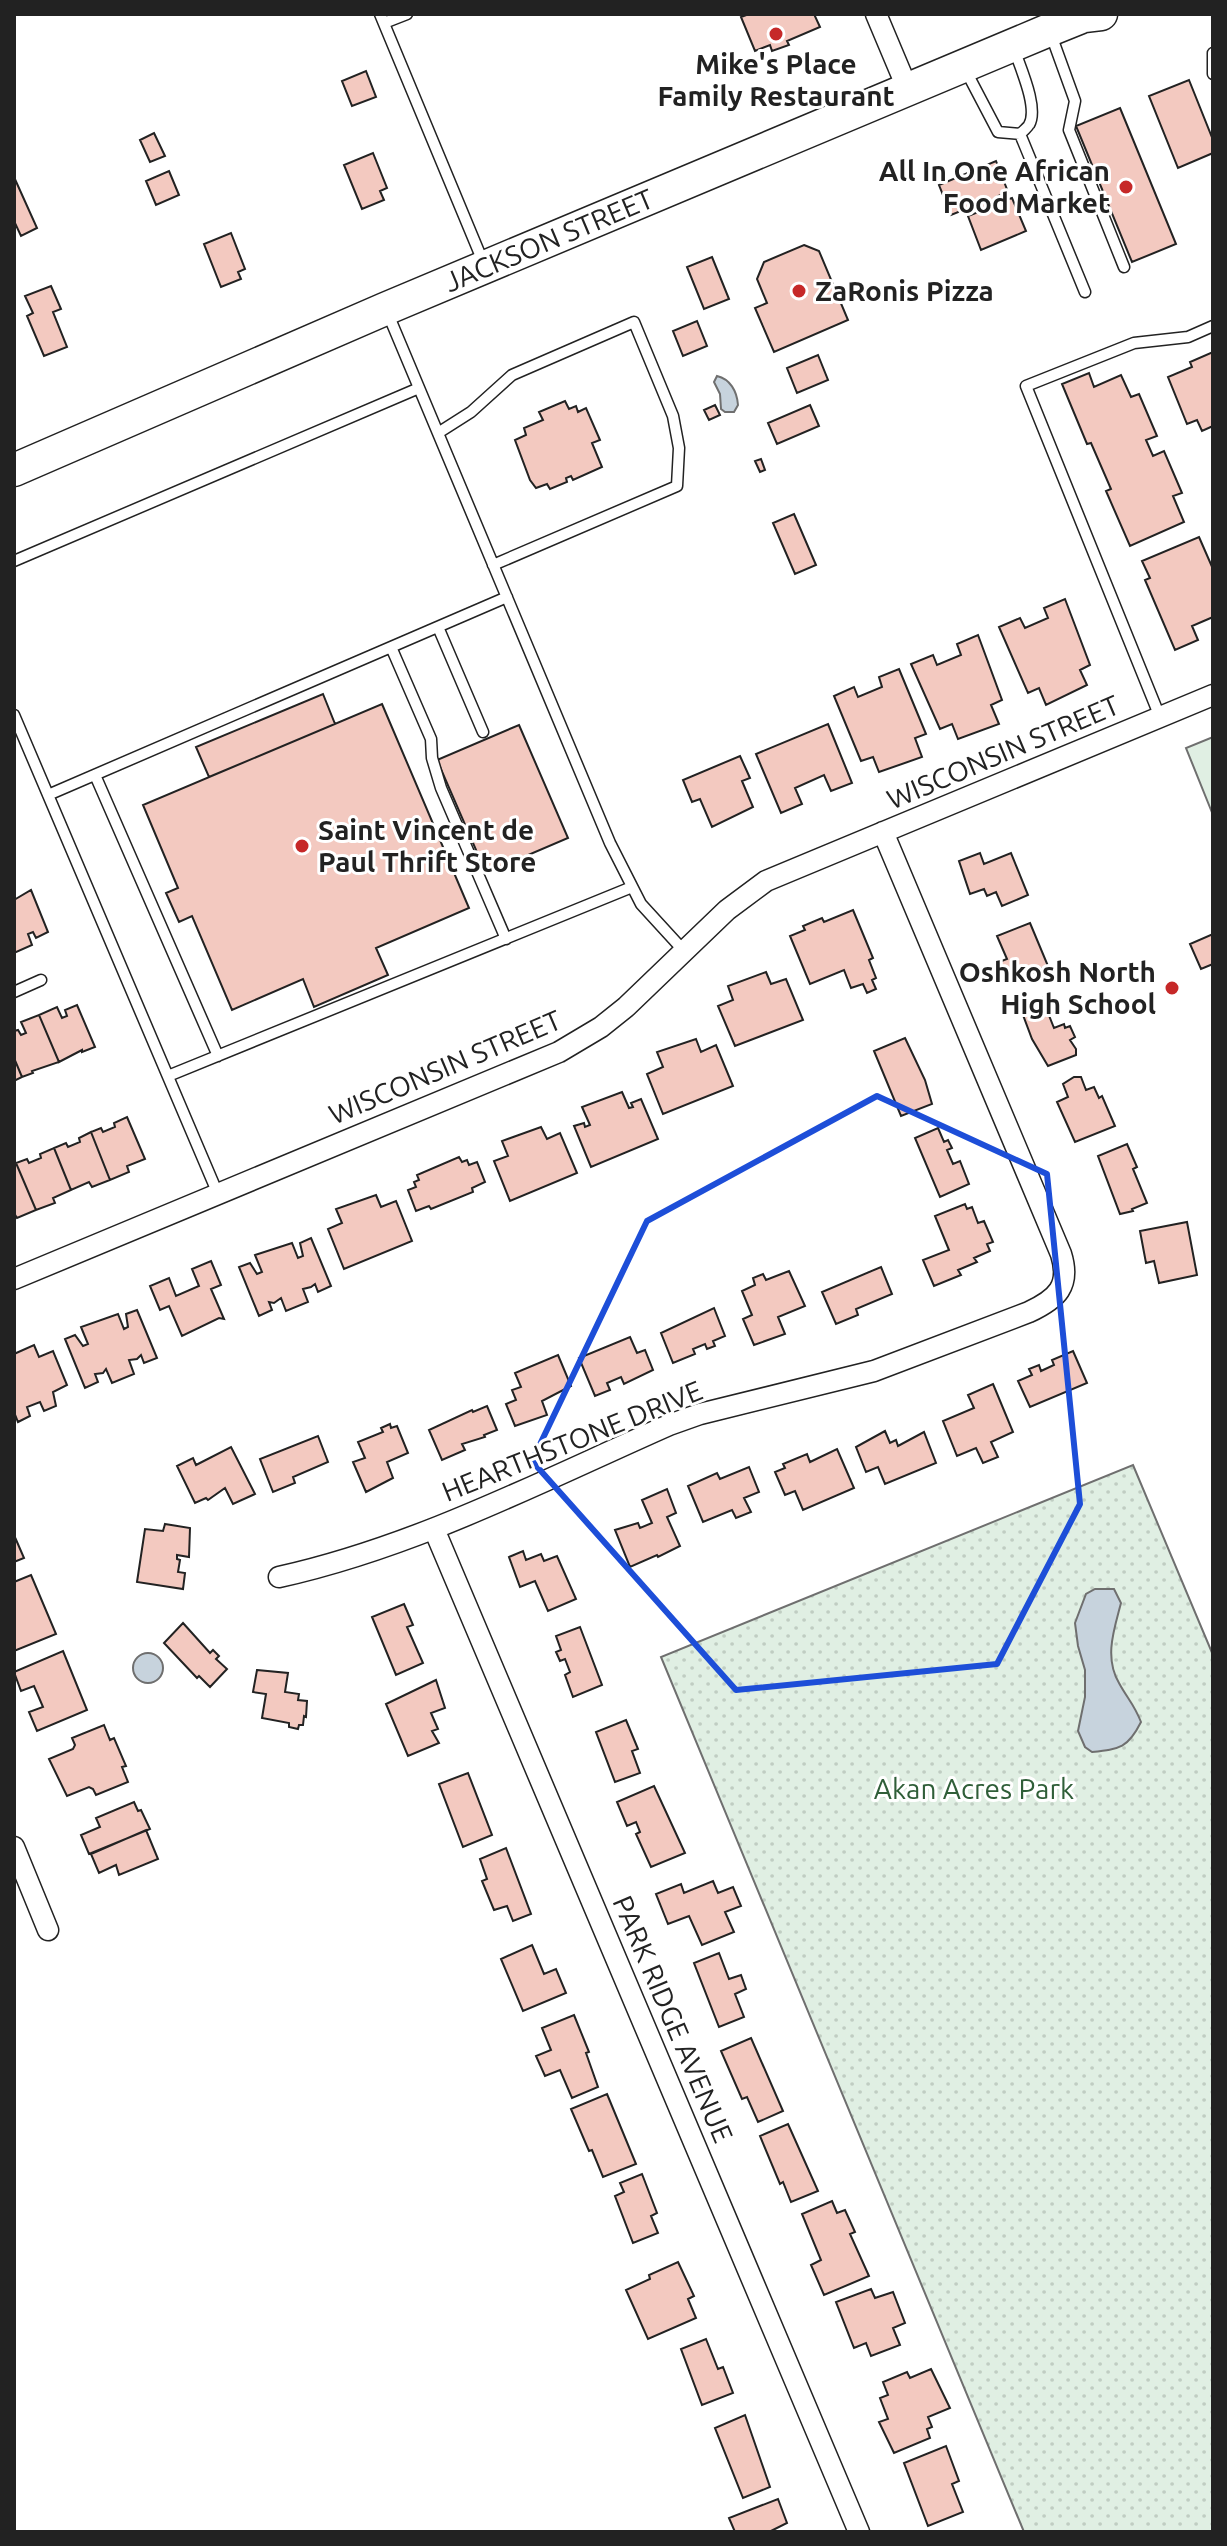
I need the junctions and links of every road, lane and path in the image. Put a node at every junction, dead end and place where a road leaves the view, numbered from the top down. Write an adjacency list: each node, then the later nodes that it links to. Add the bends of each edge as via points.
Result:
1 (407, 14): 4 (lane)
2 (876, 14): 9 (street)
3 (1077, 18): 5 (main road, JACKSON STREET); 12 (lane, via 1069,130)
4 (382, 19): 11 (lane)
5 (1013, 46): 7 (main road, JACKSON STREET); 10 (lane, via 1032,113)
6 (1213, 53): 8 (lane)
7 (964, 66): 9 (main road, JACKSON STREET); 10 (lane, via 998,132)
8 (1213, 74)
9 (908, 90): 11 (main road, JACKSON STREET)
10 (1020, 134): 13 (lane)
11 (485, 266): 14 (main road, JACKSON STREET)
12 (1124, 267)
13 (1085, 292)
14 (385, 309): 16 (lane); 18 (main road, JACKSON STREET)
15 (1213, 326): 26 (lane, via 1188,337 1134,343 1026,386)
16 (419, 388): 17 (lane); 19 (lane)
17 (438, 433): 20 (lane); 20 (lane, via 512,375 634,322 673,416 679,448 677,486)
18 (14, 470)
19 (14, 561)
20 (493, 565): 21 (lane)
21 (507, 597): 22 (lane); 31 (lane)
22 (438, 627): 23 (lane); 27 (lane)
23 (391, 647): 28 (lane); 32 (lane, via 431,739 441,788)
24 (1213, 695): 26 (street, WISCONSIN STREET)
25 (14, 715): 29 (lane)
26 (1160, 717): 30 (street, WISCONSIN STREET)
27 (483, 732)
28 (95, 775): 29 (lane); 36 (lane)
29 (48, 795): 37 (lane)
30 (883, 832): 33 (street, WISCONSIN STREET, via 766,881); 40 (street, HEARTHSTONE DRIVE, via 1061,1254 1061,1286 1051,1300 1014,1317 874,1371 679,1421)
31 (632, 887): 32 (lane); 33 (lane)
32 (506, 939): 36 (lane)
33 (684, 951): 38 (street, WISCONSIN STREET, via 626,1007 559,1052)
34 (41, 980): 35 (lane)
35 (14, 992)
36 (218, 1056): 37 (lane)
37 (168, 1076): 38 (lane)
38 (218, 1194): 39 (street, WISCONSIN STREET)
39 (14, 1279)
40 (434, 1529): 41 (street, HEARTHSTONE DRIVE, via 336,1564); 44 (street, PARK RIDGE AVENUE)
41 (279, 1577)
42 (14, 1847): 43 (street)
43 (48, 1930)
44 (859, 2532)

